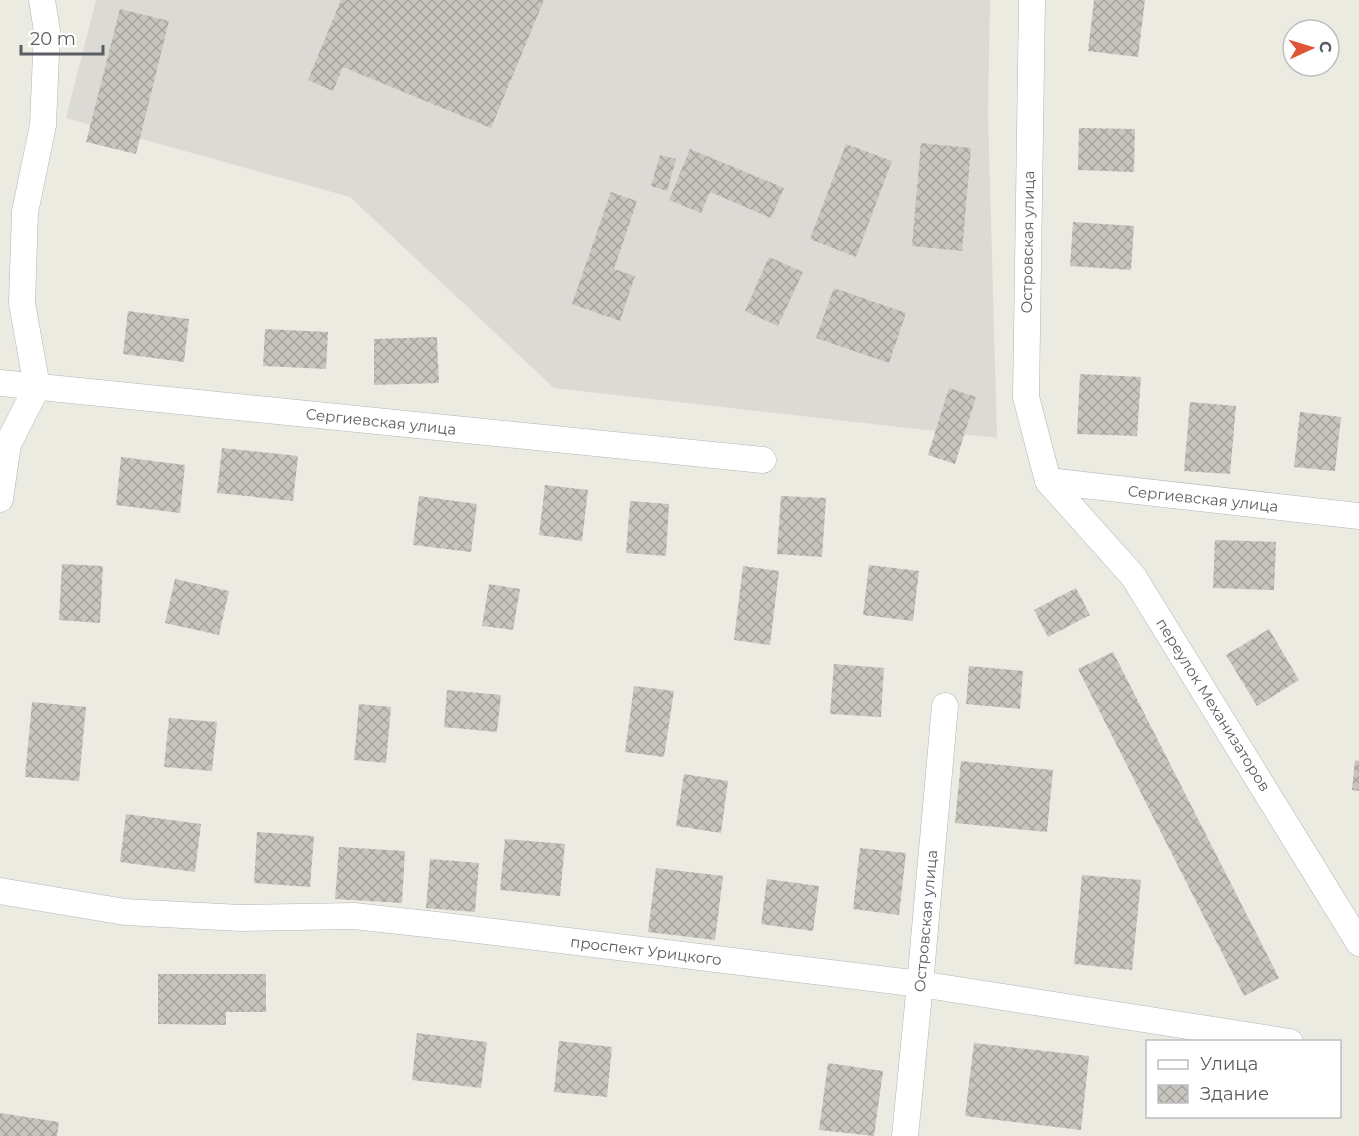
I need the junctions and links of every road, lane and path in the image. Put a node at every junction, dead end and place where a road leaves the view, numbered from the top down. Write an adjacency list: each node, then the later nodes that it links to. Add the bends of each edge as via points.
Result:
1 (42, 0): 4 (street, via 47,31 43,125 25,212 22,303)
2 (1032, 0): 6 (street, Островская улица, via 1026,397)
3 (0, 384): 4 (street, Сергиевская улица)
4 (36, 387): 5 (street, Сергиевская улица); 7 (street, via 8,444)
5 (763, 460)
6 (1048, 482): 8 (street, Сергиевская улица); 11 (street, переулок Механизаторов, via 1133,576)
7 (0, 499)
8 (1359, 516)
9 (945, 706): 12 (street, Островская улица)
10 (0, 891): 12 (street, проспект Урицкого, via 125,912 241,918 354,916)
11 (1359, 943)
12 (920, 984): 13 (street, проспект Урицкого); 14 (street, Островская улица)
13 (1284, 1040)
14 (905, 1136)

